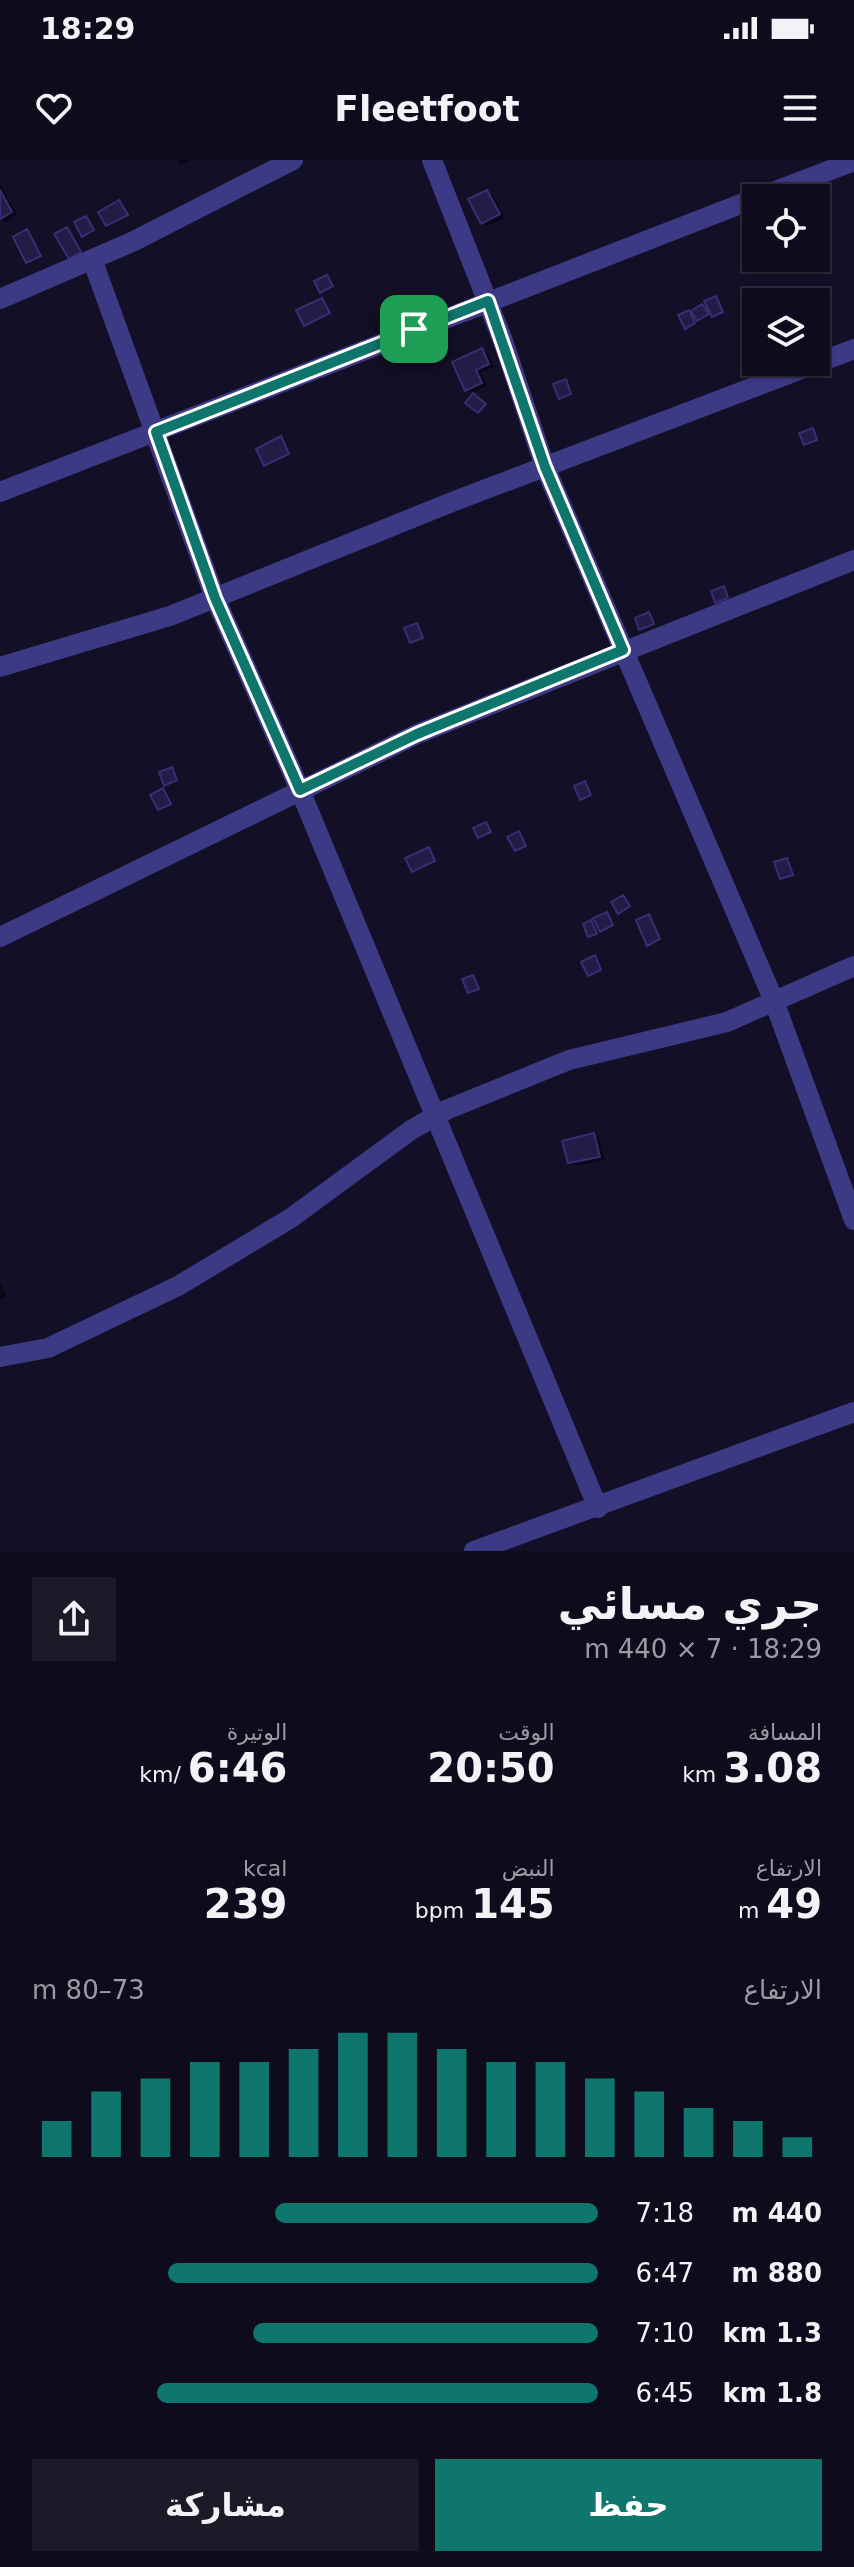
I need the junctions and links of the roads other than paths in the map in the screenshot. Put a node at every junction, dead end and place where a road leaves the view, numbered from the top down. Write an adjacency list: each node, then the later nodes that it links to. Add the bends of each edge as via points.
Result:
1 (293, 160): 6 (street)
2 (432, 160): 8 (street)
3 (854, 161): 4 (street)
4 (793, 184)
5 (742, 203): 8 (street)
6 (92, 259): 7 (street); 10 (street)
7 (0, 299)
8 (488, 301): 10 (street); 11 (street)
9 (854, 349): 11 (street)
10 (156, 432): 12 (street); 14 (street)
11 (545, 467): 14 (street); 15 (street)
12 (0, 492)
13 (854, 560): 15 (street)
14 (215, 598): 16 (street); 17 (street)
15 (623, 650): 17 (street, via 417,734); 20 (street)
16 (0, 667)
17 (300, 790): 18 (street); 21 (street)
18 (0, 937)
19 (854, 966): 20 (street)
20 (774, 1001): 21 (street, via 727,1022 569,1060); 22 (street)
21 (437, 1116): 23 (street, via 291,1218 178,1286 48,1348); 25 (street)
22 (854, 1220)
23 (0, 1357)
24 (854, 1412): 25 (street)
25 (598, 1508): 26 (street)
26 (474, 1551)

